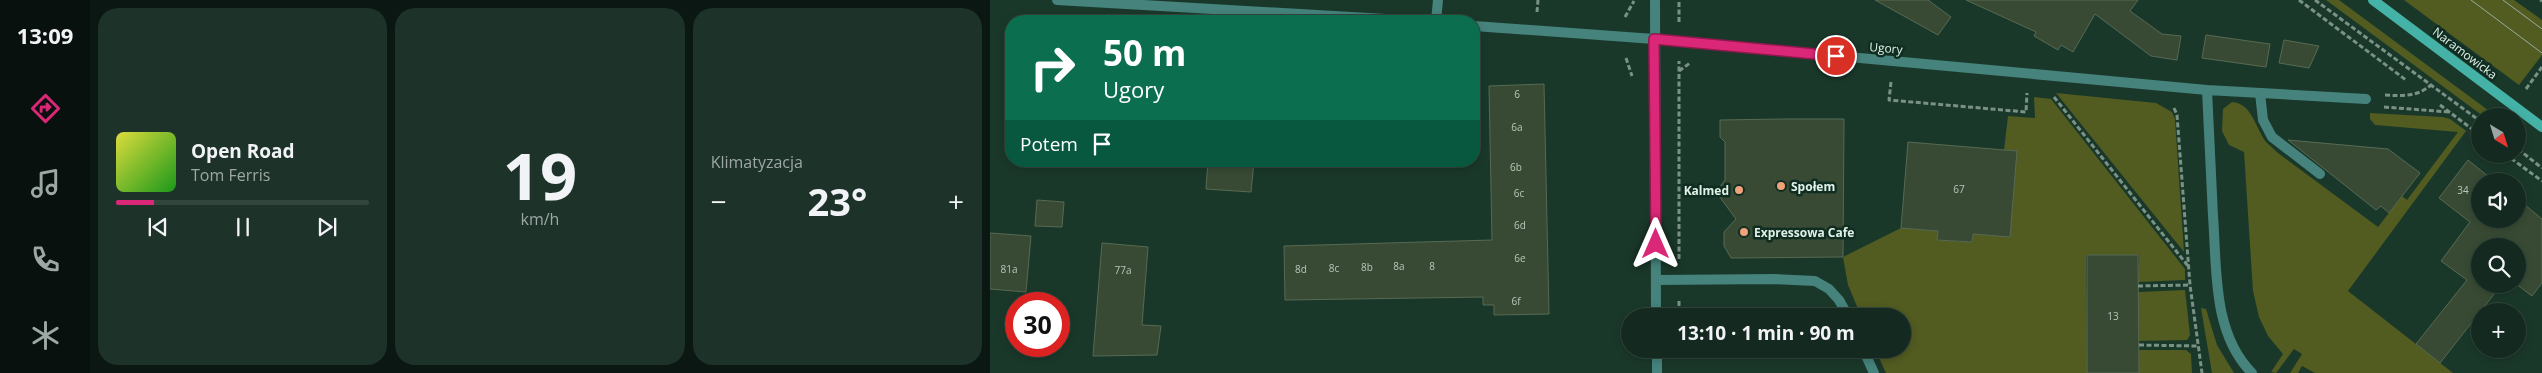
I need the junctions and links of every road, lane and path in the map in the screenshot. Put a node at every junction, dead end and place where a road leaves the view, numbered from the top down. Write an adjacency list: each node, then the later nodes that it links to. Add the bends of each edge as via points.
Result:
1 (1057, 0): 9 (street)
2 (1438, 0): 12 (street)
3 (1634, 0): 14 (path, via 1625,15)
4 (1654, 0): 15 (street)
5 (1679, 0): 16 (path)
6 (2299, 0): 22 (path)
7 (2315, 0): 23 (path)
8 (2373, 0): 34 (street, Naramowicka)
9 (1071, 1): 10 (street)
10 (1176, 4): 11 (street)
11 (1334, 15)
12 (1437, 15)
13 (1480, 26): 14 (street, Ugory)
14 (1625, 37): 15 (street, Ugory); 21 (path, via 1625,54)
15 (1654, 39): 16 (street, Ugory); 42 (street)
16 (1679, 42): 19 (path); 25 (street, Ugory)
17 (1692, 62): 19 (path)
18 (2542, 68): 26 (path)
19 (1679, 71): 43 (path)
20 (1891, 76): 24 (path, via 1889,100 2026,112)
21 (1632, 79)
22 (2406, 80)
23 (2431, 85): 29 (path, via 2423,92 2407,96 2373,95); 33 (path)
24 (2027, 88)
25 (2207, 90): 27 (street, Ugory); 56 (street, via 2218,294 2228,334)
26 (2523, 92)
27 (2260, 93): 29 (street, Ugory); 39 (street, via 2263,120 2272,137)
28 (2053, 96): 41 (path)
29 (2366, 99): 32 (path, via 2373,106)
30 (2170, 105): 41 (path, via 2178,115)
31 (2440, 105): 32 (path)
32 (2449, 112): 35 (path)
33 (2471, 114)
34 (2542, 127)
35 (2471, 128)
36 (2526, 155): 38 (path)
37 (2517, 163): 40 (path)
38 (2542, 168)
39 (2320, 174)
40 (2542, 181)
41 (2188, 266): 45 (path)
42 (1656, 280): 43 (street); 46 (street)
43 (1679, 280): 47 (path); 48 (street, via 1816,281 1829,289)
44 (2138, 286): 45 (path)
45 (2190, 286): 50 (path)
46 (1656, 308)
47 (1679, 308)
48 (1844, 308)
49 (2139, 345): 50 (path)
50 (2198, 346): 55 (path)
51 (1657, 358): 53 (street)
52 (1867, 358): 54 (street)
53 (1657, 373)
54 (1874, 373)
55 (2202, 373)
56 (2252, 373)

